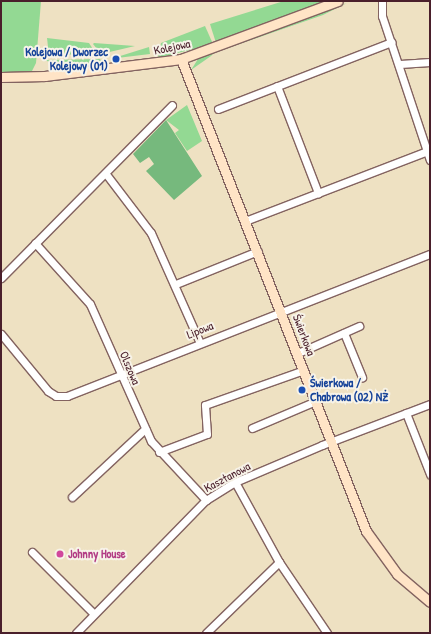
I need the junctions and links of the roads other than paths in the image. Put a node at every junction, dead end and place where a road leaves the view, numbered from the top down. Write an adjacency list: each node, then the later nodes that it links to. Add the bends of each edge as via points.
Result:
1 (338, 1): 4 (street, Kolejowa)
2 (382, 1): 3 (street, via 382,16)
3 (392, 42): 6 (street); 8 (street)
4 (182, 59): 7 (street, Kolejowa, via 46,76); 17 (street, Świerkowa)
5 (430, 62): 6 (street)
6 (400, 64): 12 (street)
7 (1, 77)
8 (277, 86): 10 (street); 16 (street)
9 (172, 105): 15 (street)
10 (218, 109)
11 (430, 133): 12 (street)
12 (422, 134): 13 (street)
13 (427, 151): 14 (street); 16 (street)
14 (430, 160)
15 (106, 174): 18 (street); 22 (street, via 151,233)
16 (318, 193): 17 (street)
17 (245, 221): 19 (street, Świerkowa)
18 (35, 243): 21 (street); 30 (street, Olszowa, via 90,304)
19 (258, 251): 22 (street); 23 (street, Świerkowa)
20 (430, 254): 23 (street, Lipowa)
21 (1, 278)
22 (176, 284): 27 (street)
23 (281, 309): 27 (street, Lipowa); 28 (street, Świerkowa)
24 (359, 326): 25 (street)
25 (344, 333): 28 (street); 31 (street)
26 (1, 334): 30 (street, Lipowa, via 56,396 67,396)
27 (200, 342): 30 (street, Lipowa)
28 (298, 353): 29 (street, Świerkowa)
29 (304, 370): 32 (street, Świerkowa); 38 (street, via 205,405 207,434)
30 (121, 374): 36 (street, Olszowa)
31 (362, 377)
32 (316, 401): 35 (street); 37 (street, Świerkowa)
33 (430, 404): 34 (street, Kasztanowa)
34 (406, 413): 37 (street, Kasztanowa); 39 (street)
35 (252, 428)
36 (145, 429): 38 (street, Olszowa); 41 (street)
37 (331, 441): 40 (street, Kasztanowa); 45 (street, Świerkowa, via 366,531 380,555 397,574)
38 (159, 452): 42 (street, Olszowa)
39 (430, 474)
40 (235, 482): 42 (street, Kasztanowa); 44 (street)
41 (72, 497)
42 (206, 500): 46 (street, Kasztanowa)
43 (32, 552): 46 (street)
44 (279, 562): 48 (street); 49 (street)
45 (430, 602)
46 (93, 613): 47 (street, Kasztanowa)
47 (76, 633)
48 (206, 633)
49 (327, 633)

